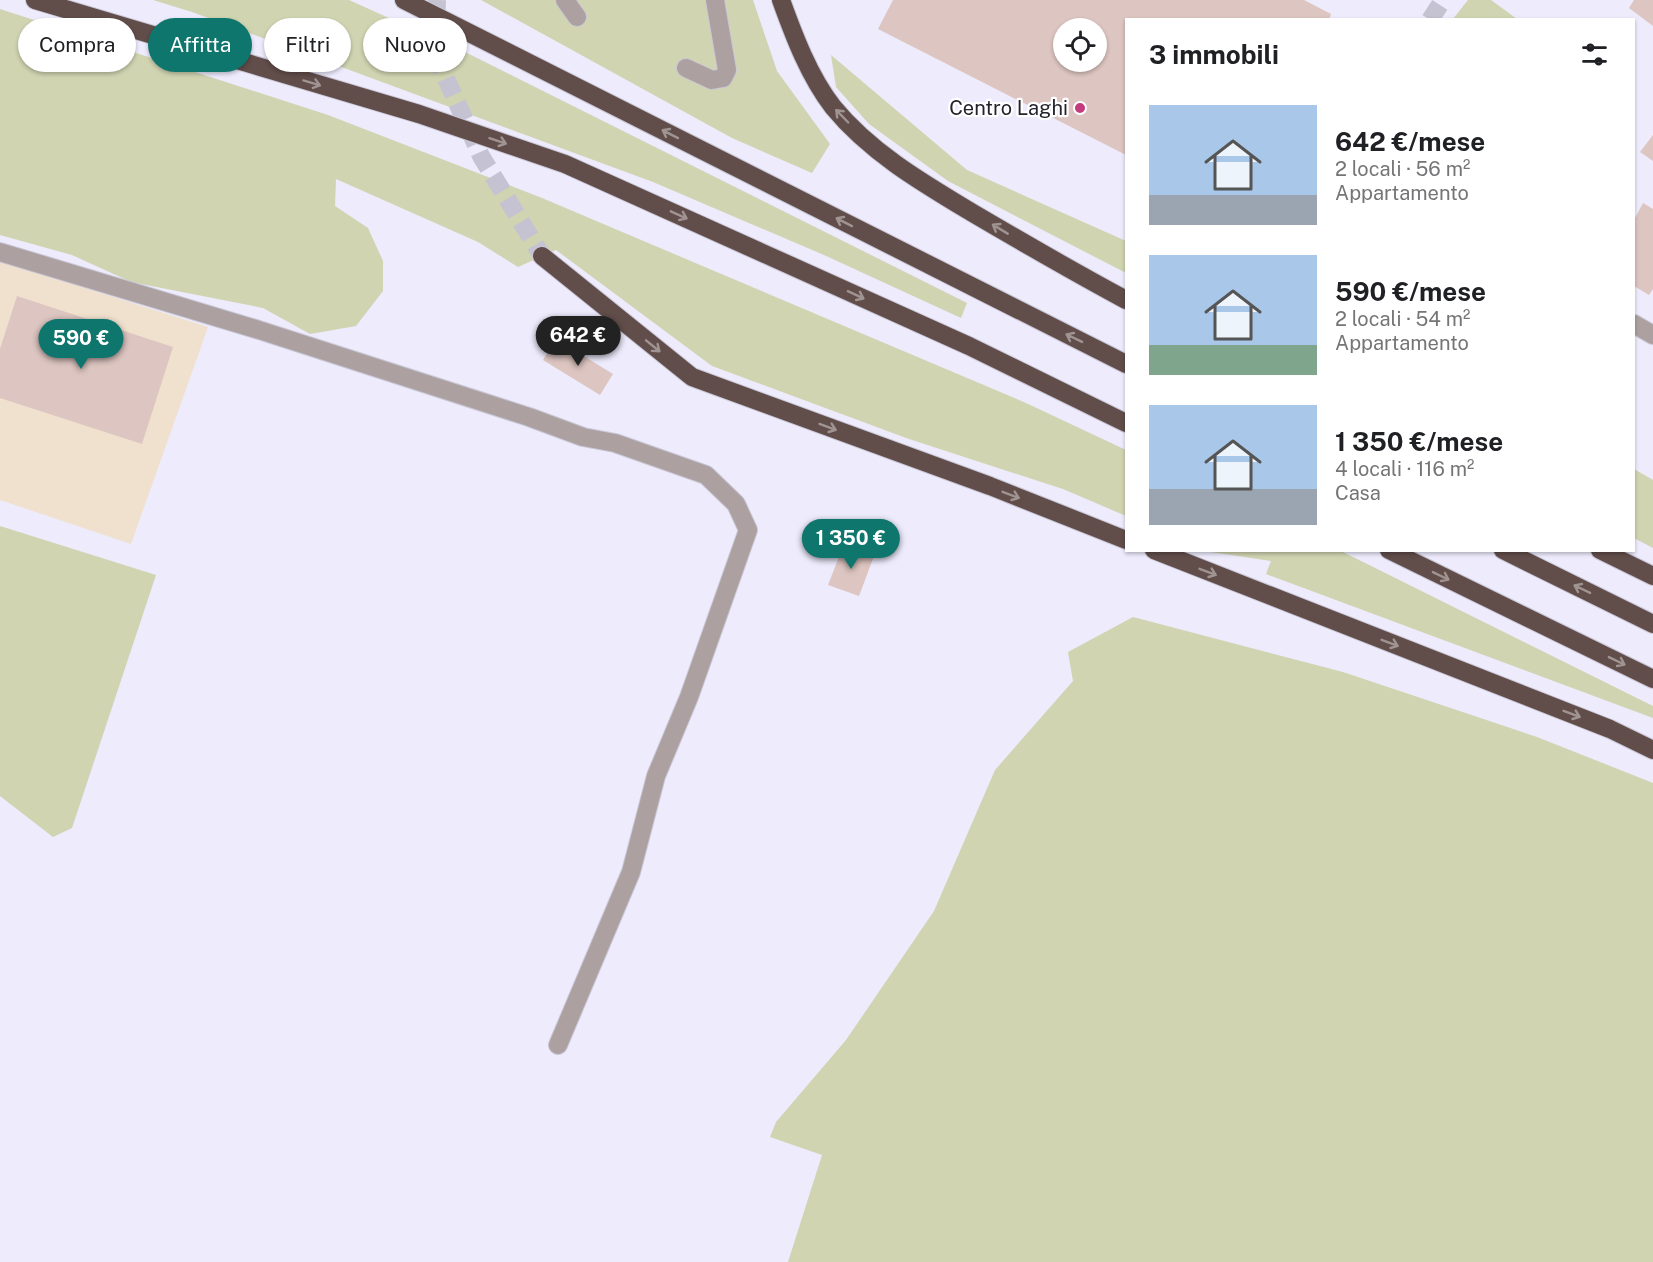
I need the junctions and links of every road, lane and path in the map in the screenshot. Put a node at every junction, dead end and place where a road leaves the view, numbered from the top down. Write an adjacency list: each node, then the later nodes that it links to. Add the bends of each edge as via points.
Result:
1 (35, 0): 14 (highway, one-way to 14, via 418,114 565,164 969,346)
2 (404, 0): 13 (highway, one-way to 2)
3 (566, 0): 6 (street)
4 (715, 0): 7 (street, via 727,70 723,78 712,80)
5 (781, 0): 10 (highway, one-way to 5, via 1031,248 871,147 832,106 793,34)
6 (577, 17)
7 (686, 68)
8 (0, 252): 24 (street, via 259,330 583,437 615,443 706,475 736,504 748,530 737,564 656,776 632,872)
9 (542, 256): 15 (highway, one-way to 15, via 692,377)
10 (1125, 299)
11 (1635, 325): 12 (street)
12 (1653, 335)
13 (1125, 363)
14 (1125, 423)
15 (1125, 540)
16 (1159, 552): 23 (highway, one-way to 23, via 1610,729)
17 (1393, 552): 22 (highway, one-way to 22)
18 (1507, 552): 21 (highway, one-way to 18)
19 (1604, 552): 20 (highway)
20 (1653, 576)
21 (1653, 624)
22 (1653, 679)
23 (1653, 750)
24 (558, 1045)

